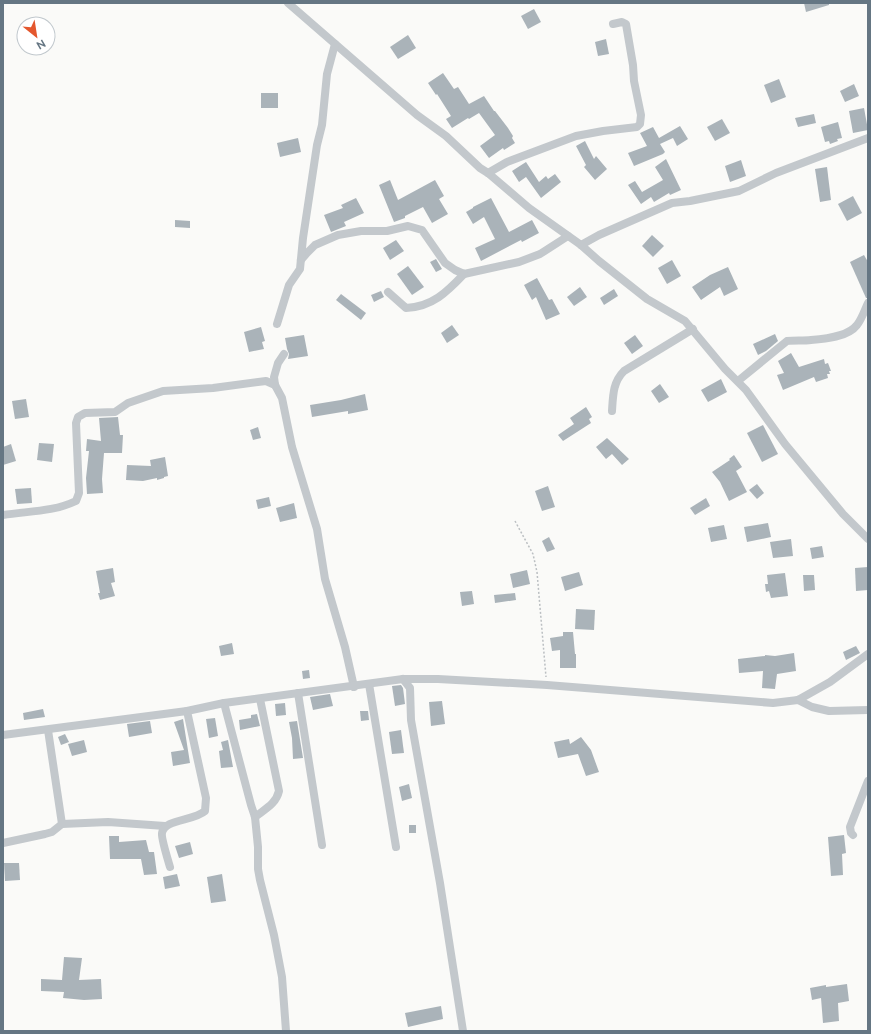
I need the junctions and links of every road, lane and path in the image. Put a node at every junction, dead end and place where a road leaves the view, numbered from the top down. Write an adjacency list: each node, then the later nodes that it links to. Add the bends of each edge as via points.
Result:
1 (288, 3): 3 (street)
2 (613, 24): 5 (street, via 626,24 641,115 640,124 637,127 576,136 507,162)
3 (335, 44): 5 (street); 8 (street, via 327,74 322,125 316,145)
4 (868, 138): 7 (street, via 776,173 739,191 672,203)
5 (488, 173): 6 (street, via 529,208)
6 (568, 236): 7 (street); 9 (street, via 540,254 519,262)
7 (581, 245): 13 (street, via 647,299 685,321)
8 (301, 260): 9 (street, via 315,245 338,235 361,231 387,231 408,226 422,230 445,262); 12 (street, via 300,269 289,285)
9 (464, 274): 10 (street, via 446,293 416,308 406,308)
10 (388, 292)
11 (868, 302): 15 (street, via 858,325 849,332 810,341 787,342)
12 (277, 324)
13 (693, 329): 15 (street); 17 (street, via 624,371 618,377)
14 (284, 354): 16 (street, via 278,363 274,377)
15 (738, 381): 20 (street, via 785,444 838,508)
16 (275, 385): 18 (street, via 266,381 163,391 128,403 115,412 85,413 78,417 76,423 80,493 76,501 51,510); 26 (street, via 282,398 292,447 316,529 325,579)
17 (612, 410)
18 (3, 515)
19 (515, 521): 25 (path, via 533,554 537,572)
20 (868, 539)
21 (868, 654): 30 (street, via 830,682)
22 (403, 679): 23 (street); 24 (street); 27 (street)
23 (419, 679): 25 (street); 27 (street)
24 (369, 684): 26 (street); 43 (street)
25 (547, 685): 30 (street, via 773,703)
26 (354, 686): 28 (street)
27 (410, 688): 46 (street, via 411,720)
28 (298, 693): 29 (street); 42 (street)
29 (260, 699): 31 (street); 37 (street, via 279,791 274,803)
30 (798, 700): 32 (street, via 829,711)
31 (224, 703): 33 (street); 37 (street)
32 (868, 710)
33 (187, 711): 34 (street); 39 (street, via 206,798 205,811)
34 (48, 730): 35 (street); 38 (street)
35 (3, 735)
36 (868, 781): 40 (street, via 850,827)
37 (255, 817): 45 (street, via 258,869 279,958)
38 (62, 824): 39 (street, via 108,822); 41 (street, via 52,832)
39 (165, 826): 44 (street, via 161,833)
40 (853, 835)
41 (3, 843)
42 (322, 845)
43 (396, 847)
44 (170, 866)
45 (286, 1031)
46 (463, 1031)

